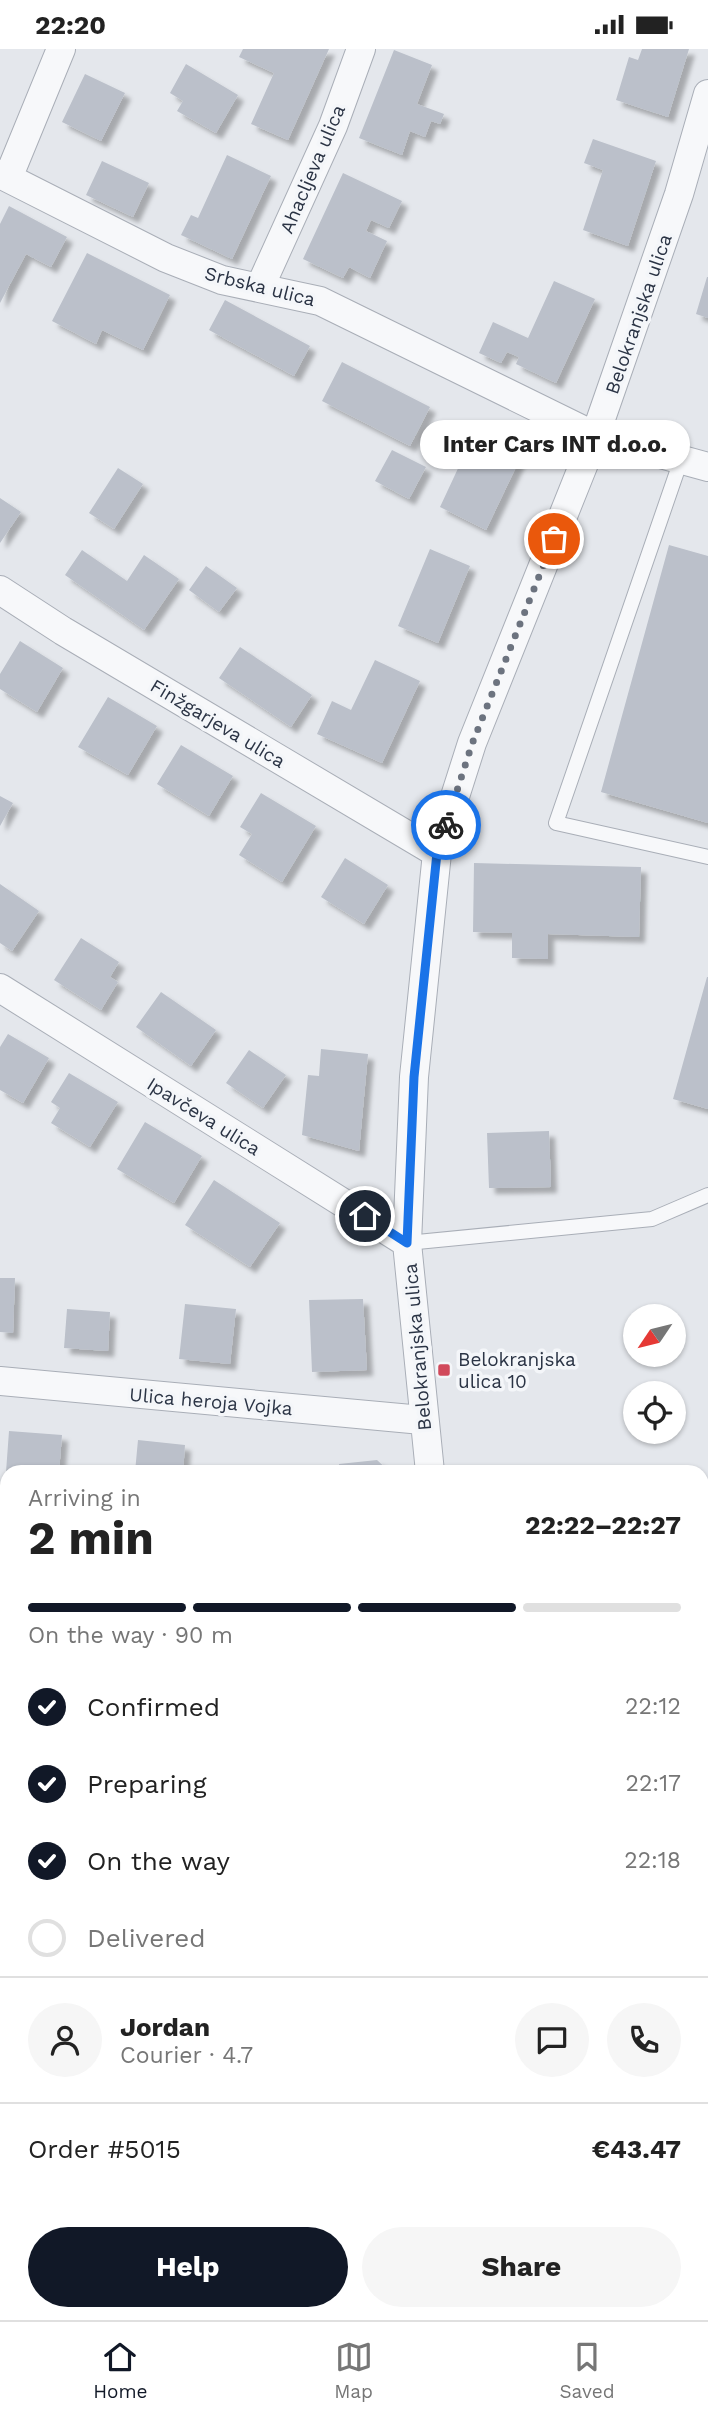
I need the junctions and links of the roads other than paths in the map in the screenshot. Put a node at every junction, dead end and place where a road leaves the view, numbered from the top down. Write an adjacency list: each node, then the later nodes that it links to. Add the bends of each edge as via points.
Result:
1 (61, 49): 4 (street)
2 (361, 49): 5 (street, Ahacljeva ulica, via 333,125)
3 (708, 94): 6 (street, Belokranjska ulica, via 679,194)
4 (4, 176): 5 (street, Srbska ulica, via 166,258 222,280)
5 (260, 287): 6 (street, Srbska ulica, via 320,301)
6 (595, 436): 7 (street, Srbska ulica); 10 (street, Belokranjska ulica, via 472,744)
7 (681, 460): 8 (street, Srbska ulica); 11 (lane, via 556,823)
8 (708, 467)
9 (0, 590): 10 (street, Finžgarjeva ulica)
10 (437, 853): 14 (street, Belokranjska ulica, via 414,1077)
11 (708, 857)
12 (0, 988): 14 (street, Ipavčeva ulica)
13 (708, 1195): 14 (lane, via 652,1219)
14 (407, 1243): 16 (street, Belokranjska ulica)
15 (0, 1381): 16 (street, Ulica heroja Vojka)
16 (422, 1420): 17 (street, Belokranjska ulica)
17 (428, 1465)

